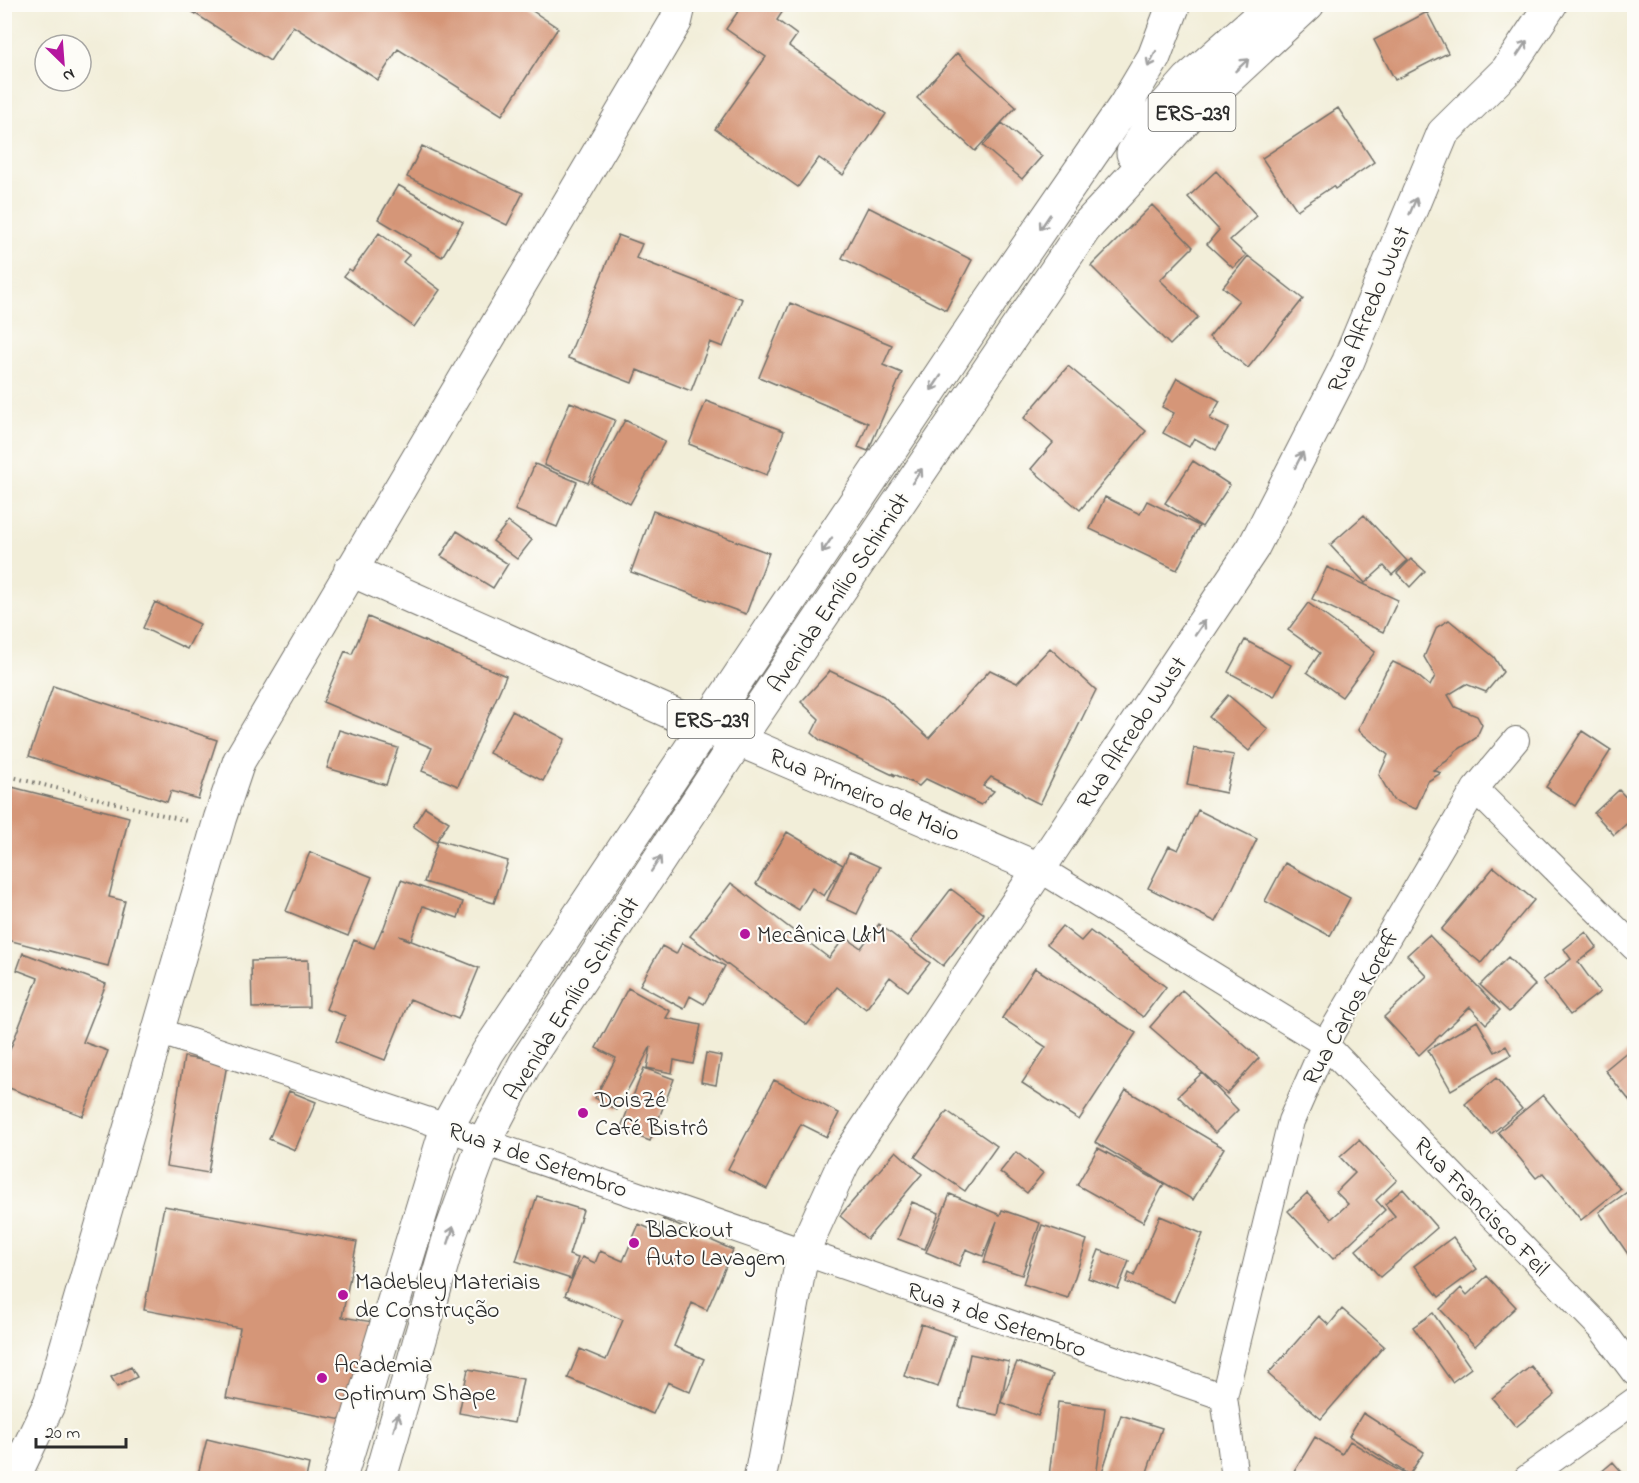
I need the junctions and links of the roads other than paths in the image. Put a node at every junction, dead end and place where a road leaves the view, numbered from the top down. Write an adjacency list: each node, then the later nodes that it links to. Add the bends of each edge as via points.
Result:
1 (680, 4): 7 (street, via 676,21)
2 (1174, 4): 8 (main road, Avenida Emílio Schimidt / ERS-239, one-way to 8, via 1154,57 1126,104)
3 (1274, 4): 6 (main road, via 1189,79 1159,113)
4 (1308, 4): 6 (main road, Avenida Emílio Schimidt / ERS-239, one-way to 4, via 1196,108)
5 (1551, 4): 12 (street, Rua Alfredo Wust, one-way to 5, via 1253,548 1348,362 1443,133 1507,70)
6 (1085, 228): 9 (main road, Avenida Emílio Schimidt / ERS-239, one-way to 6)
7 (351, 570): 8 (street, Rua Primeiro de Maio); 14 (street, via 239,761)
8 (705, 728): 9 (street, Rua Primeiro de Maio); 16 (main road, Avenida Emílio Schimidt / ERS-239, via 488,1053)
9 (738, 740): 12 (street, Rua Primeiro de Maio); 17 (main road, Avenida Emílio Schimidt / ERS-239, one-way to 9, via 526,1062)
10 (1516, 741): 11 (street, Rua Carlos Koreff)
11 (1475, 789): 13 (street); 15 (street, Rua Carlos Koreff)
12 (1040, 869): 15 (street, Rua Primeiro de Maio); 18 (street, Rua Alfredo Wust, via 844,1162)
13 (1635, 947)
14 (158, 1031): 16 (street, Rua 7 de Setembro); 22 (street, via 50,1402)
15 (1325, 1044): 19 (street, Rua Francisco Feil, via 1601,1328); 20 (street, Rua Carlos Koreff, via 1291,1121)
16 (447, 1127): 17 (street, Rua 7 de Setembro); 23 (main road, Avenida Emílio Schimidt / ERS-239)
17 (484, 1142): 18 (street, Rua 7 de Setembro); 24 (main road, Avenida Emílio Schimidt / ERS-239, one-way to 17, via 451,1232)
18 (803, 1252): 20 (street, Rua 7 de Setembro); 25 (street, Rua Alfredo Wust)
19 (1635, 1372)
20 (1224, 1397): 26 (street, Rua Carlos Koreff)
21 (1635, 1401): 27 (street)
22 (14, 1479)
23 (340, 1479)
24 (380, 1479)
25 (760, 1479)
26 (1235, 1479)
27 (1527, 1479)

